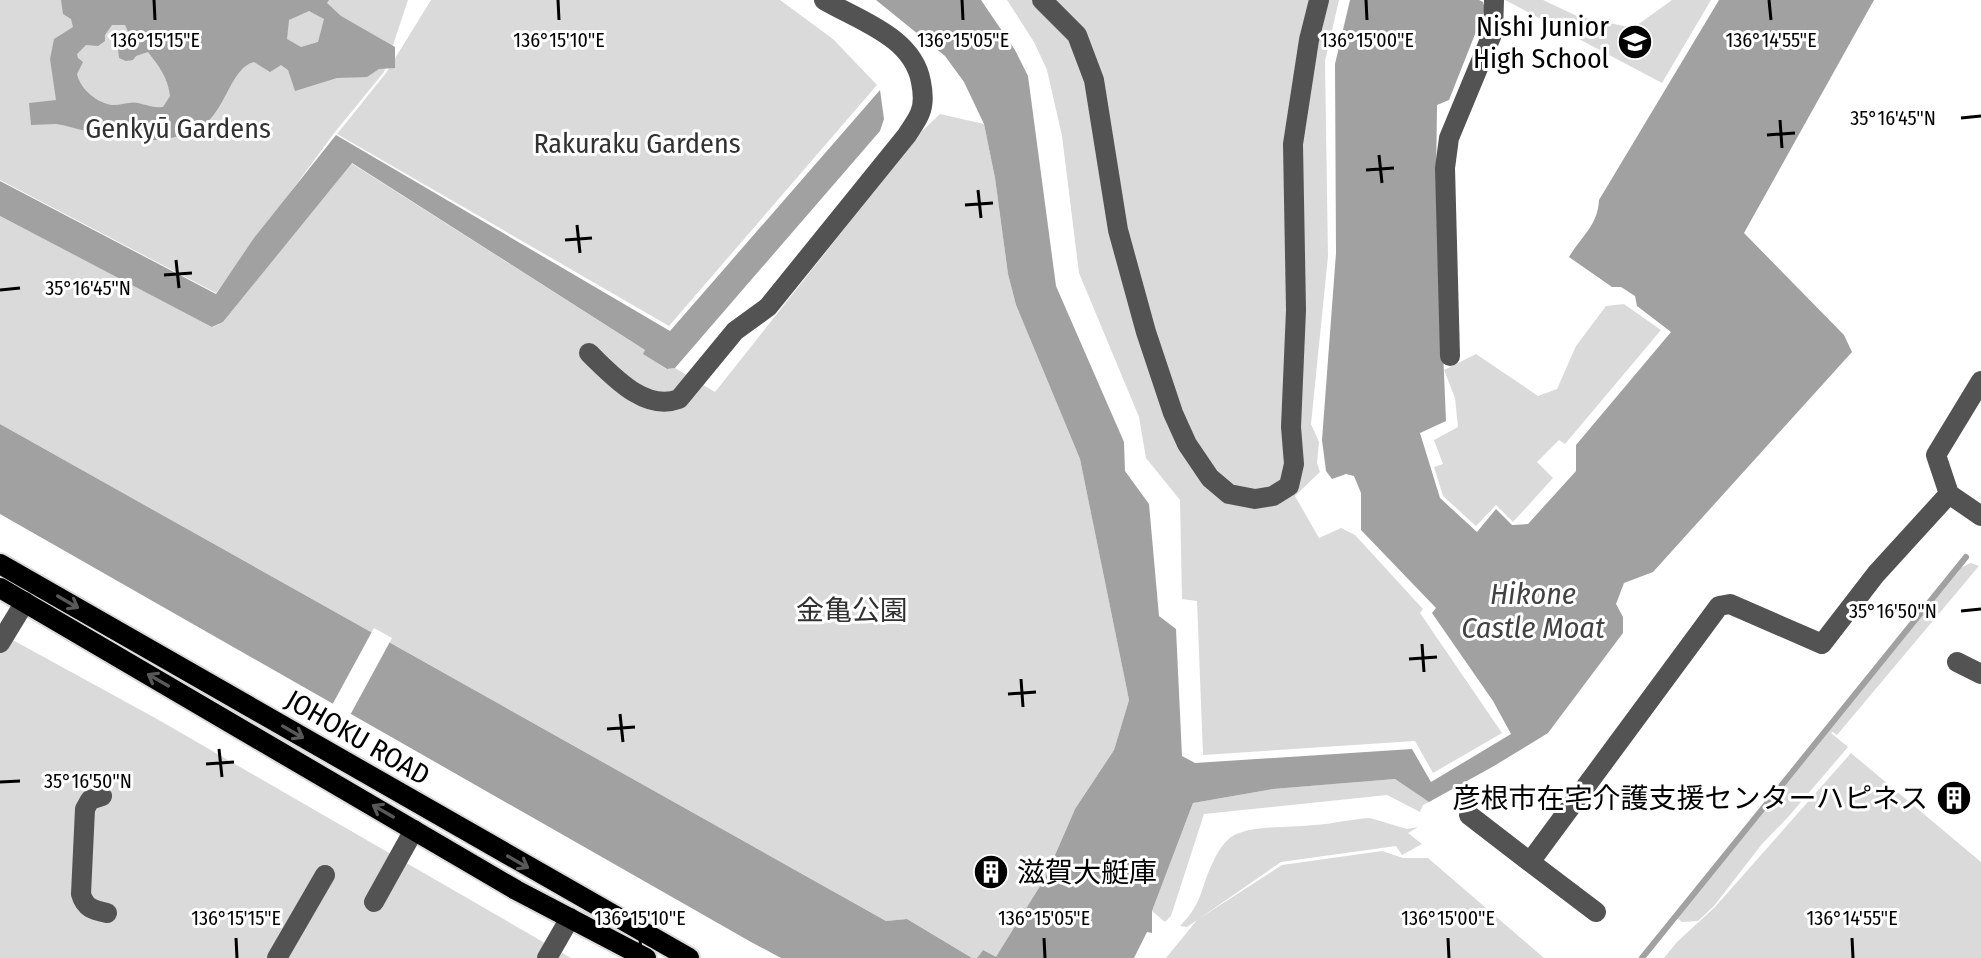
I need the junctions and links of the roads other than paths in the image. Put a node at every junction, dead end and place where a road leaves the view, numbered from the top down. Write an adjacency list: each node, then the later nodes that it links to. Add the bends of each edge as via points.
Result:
1 (824, 0): 5 (street, via 899,42 912,57 923,92 922,111 907,135 768,307 735,331 679,399 647,399)
2 (1042, 0): 3 (street, via 1077,35 1094,80 1118,230 1173,413 1210,478 1229,494 1255,499 1289,486 1294,464 1293,144)
3 (1319, 0)
4 (1494, 0): 6 (street, via 1493,32 1449,138 1445,168)
5 (589, 353)
6 (1450, 356)
7 (1981, 381): 8 (street, via 1934,453)
8 (1949, 494): 9 (street); 19 (street, via 1876,574 1825,649 1730,604 1719,606)
9 (1981, 516)
10 (0, 564): 28 (main road, JOHOKU ROAD, one-way to 28)
11 (0, 588): 12 (main road, JOHOKU ROAD)
12 (25, 602): 13 (street); 18 (main road, JOHOKU ROAD, one-way to 12)
13 (0, 643)
14 (1957, 662): 15 (street)
15 (1981, 674)
16 (102, 796): 23 (street, via 90,800 85,809 81,894 83,904)
17 (1469, 815): 19 (street)
18 (414, 830): 21 (street); 24 (main road, JOHOKU ROAD)
19 (1530, 862): 22 (street)
20 (325, 875): 25 (street)
21 (374, 902)
22 (1590, 903)
23 (107, 913)
24 (570, 918): 26 (street); 27 (main road, JOHOKU ROAD)
25 (277, 958)
26 (547, 958)
27 (646, 958)
28 (689, 958)

